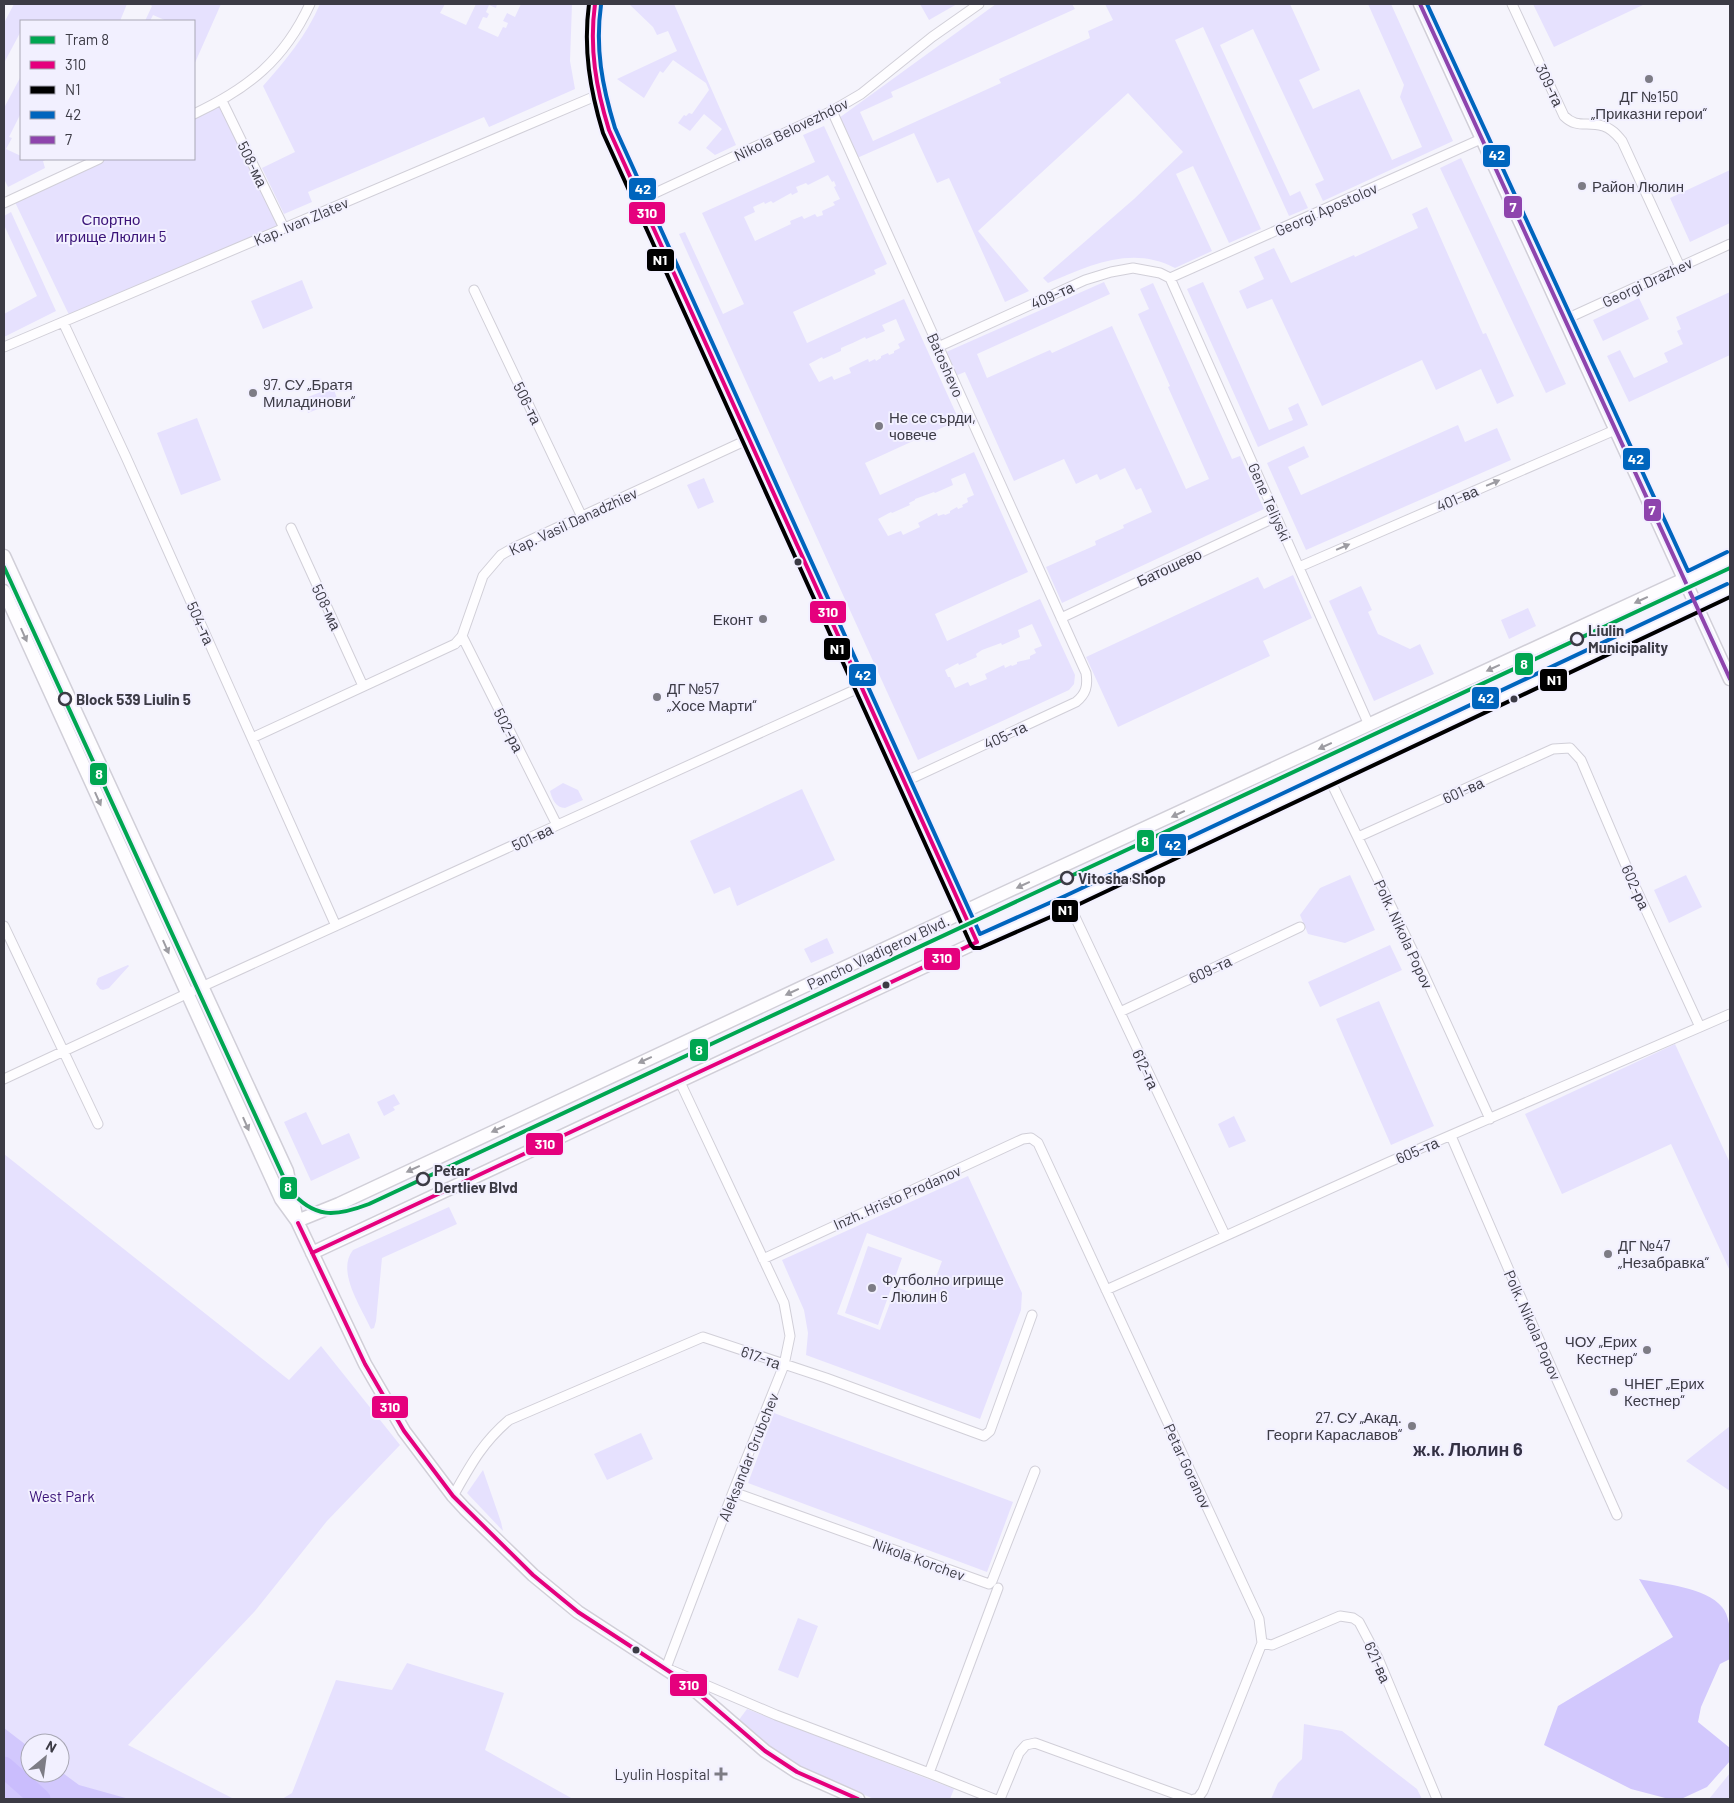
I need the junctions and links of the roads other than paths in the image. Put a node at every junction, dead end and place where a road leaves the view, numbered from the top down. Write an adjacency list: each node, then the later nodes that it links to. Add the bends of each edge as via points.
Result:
1 (310, 4): 7 (street, via 284,47 259,76)
2 (595, 4): 6 (main road, via 592,60)
3 (979, 4): 8 (street, Nikola Belovezhdov, via 861,94)
4 (1420, 4): 10 (main road)
5 (1512, 4): 16 (street, 309-та, via 1564,116 1574,123 1604,126 1622,141)
6 (598, 95): 12 (main road, via 609,130); 14 (street, Kap. Ivan Zlatev)
7 (222, 100): 9 (street); 14 (street, 508-ма)
8 (832, 111): 12 (street, Nikola Belovezhdov); 22 (street, Batoshevo)
9 (195, 114)
10 (1481, 139): 17 (street, Georgi Apostolov); 19 (main road)
11 (97, 160): 13 (street)
12 (640, 200): 24 (main road)
13 (4, 202)
14 (284, 228): 20 (street, Kap. Ivan Zlatev)
15 (1730, 244): 16 (street, Georgi Drazhev)
16 (1680, 267): 19 (street, Georgi Drazhev)
17 (1170, 278): 22 (street, 409-та, via 1133,268 1111,272 1085,280); 25 (street, Gene Teliyski)
18 (474, 290): 26 (street, 506-та)
19 (1564, 320): 23 (main road)
20 (62, 322): 21 (street, Kap. Ivan Zlatev); 42 (street, 504-та)
21 (4, 347)
22 (938, 347): 35 (street, Batoshevo)
23 (1614, 430): 30 (street, 401-ва, one-way to 23); 31 (main road)
24 (749, 439): 26 (street, Kap. Vasil Danadzhiev); 40 (main road)
25 (1276, 516): 30 (street, Gene Teliyski); 35 (street, Батошево)
26 (582, 517): 36 (street, Kap. Vasil Danadzhiev, via 501,555 483,576)
27 (291, 528): 39 (street, 508-ма)
28 (4, 556): 54 (main road)
29 (1730, 558): 31 (main road, Pancho Vladigerov Blvd.)
30 (1299, 567): 41 (street, Gene Teliyski)
31 (1685, 579): 34 (main road); 41 (main road, Pancho Vladigerov Blvd., one-way to 41)
32 (1730, 590): 34 (main road)
33 (4, 591): 55 (main road, one-way to 55)
34 (1697, 605): 38 (main road); 44 (main road)
35 (1061, 618): 37 (street, Batoshevo)
36 (462, 636): 39 (street, via 455,644); 46 (street, 502-ра)
37 (1086, 673): 45 (street, 405-та, via 1086,690 1076,702)
38 (1730, 679)
39 (363, 686): 42 (street)
40 (861, 687): 45 (main road); 46 (street, 501-ва)
41 (1369, 725): 49 (main road, Pancho Vladigerov Blvd., one-way to 49)
42 (252, 738): 51 (street, 504-та)
43 (1570, 748): 47 (street, 601-ва, via 1553,749); 58 (street, 602-ра, via 1582,760 1633,882)
44 (1329, 778): 47 (street, Polk. Nikola Popov); 48 (main road)
45 (904, 782): 49 (main road)
46 (557, 825): 51 (street, 501-ва)
47 (1358, 837): 62 (street, Polk. Nikola Popov)
48 (1068, 902): 53 (main road); 56 (street, 612-та)
49 (964, 912): 53 (main road); 66 (main road, Pancho Vladigerov Blvd., one-way to 66)
50 (4, 926): 59 (street)
51 (336, 926): 54 (street, 501-ва)
52 (1300, 927): 56 (street, 609-та)
53 (977, 942): 61 (main road)
54 (202, 987): 55 (street, 501-ва); 66 (main road, via 287,1171)
55 (187, 994): 59 (street, 501-ва); 66 (main road, one-way to 66, via 281,1199)
56 (1120, 1012): 67 (street, 612-та)
57 (1730, 1016): 58 (street, 605-та)
58 (1700, 1027): 62 (street, 605-та)
59 (65, 1052): 60 (street, 501-ва); 63 (street)
60 (4, 1079)
61 (680, 1082): 68 (main road); 69 (street, Aleksandar Grubchev)
62 (1490, 1119): 64 (street, 605-та)
63 (98, 1124)
64 (1451, 1136): 67 (street, 605-та); 76 (street, Polk. Nikola Popov)
65 (1031, 1138): 69 (street, Inzh. Hristo Prodanov); 70 (street, Petar Goranov, via 1038,1142)
66 (297, 1221): 68 (main road)
67 (1224, 1236): 70 (street, 605-та)
68 (312, 1253): 75 (main road, via 365,1364 404,1431)
69 (763, 1259): 72 (street, Aleksandar Grubchev, via 784,1303 790,1336)
70 (1106, 1290): 78 (street, Petar Goranov, via 1259,1619)
71 (1032, 1315): 72 (street, 617-та, via 990,1431 984,1436)
72 (784, 1365): 74 (street, Aleksandar Grubchev); 75 (street, 617-та, via 703,1337 686,1343 509,1420 478,1452)
73 (1035, 1471): 74 (street, Nikola Korchev, via 989,1584)
74 (733, 1492): 79 (street, Aleksandar Grubchev)
75 (454, 1496): 79 (main road, via 515,1558 578,1612)
76 (1617, 1514)
77 (998, 1588): 80 (street)
78 (1262, 1643): 85 (street, Petar Goranov, via 1203,1791); 86 (street, 621-ва, via 1272,1645 1340,1616 1359,1622 1378,1658)
79 (666, 1668): 80 (street, via 776,1715); 81 (main road, via 765,1751 797,1772)
80 (929, 1773): 82 (street)
81 (858, 1799)
82 (994, 1799)
83 (1000, 1799): 84 (street, via 1019,1753 1036,1743)
84 (1189, 1799)
85 (1194, 1799)
86 (1437, 1799)

